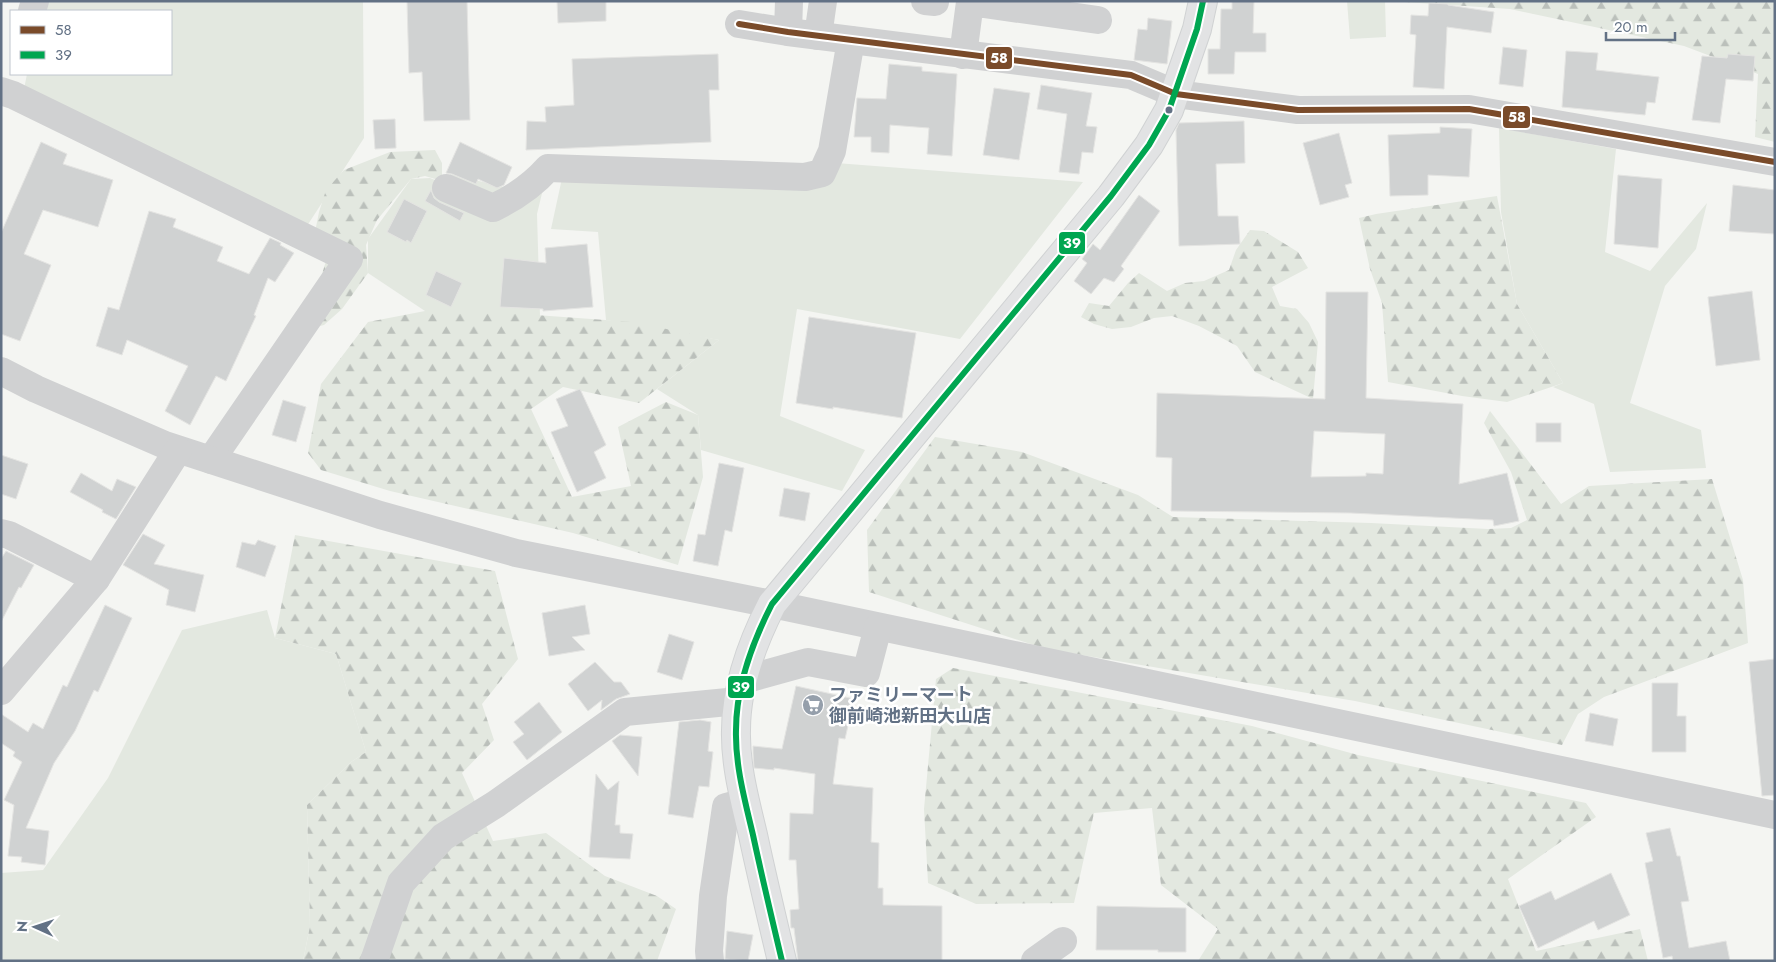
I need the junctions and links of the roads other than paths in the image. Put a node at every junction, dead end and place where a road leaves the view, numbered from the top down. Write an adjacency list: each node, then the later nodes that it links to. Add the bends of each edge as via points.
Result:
1 (789, 1): 6 (street)
2 (822, 1): 7 (street)
3 (1203, 1): 11 (main road, via 1198,29)
4 (1098, 20): 9 (street, via 970,2)
5 (740, 24): 6 (street)
6 (788, 32): 7 (street)
7 (818, 36): 8 (street)
8 (851, 40): 9 (street); 13 (street, via 832,151 822,173 805,178 548,168 535,183 493,208)
9 (963, 55): 11 (street, via 1131,75)
10 (10, 86): 16 (street, via 349,259)
11 (1176, 94): 12 (street, via 1298,110 1469,110); 19 (main road, via 1149,145 1111,196)
12 (1775, 162)
13 (446, 188)
14 (1, 371): 15 (street)
15 (178, 450): 16 (street); 18 (street)
16 (211, 460): 19 (street, via 380,515 516,553)
17 (1, 533): 18 (street)
18 (96, 579): 21 (street)
19 (772, 604): 20 (street); 22 (main road, via 749,658)
20 (878, 627): 22 (street, via 866,673 808,662); 24 (street)
21 (1, 691)
22 (741, 691): 23 (main road, via 736,731); 26 (street, via 625,712 496,804 444,836 401,883)
23 (745, 802): 27 (street, via 726,807 713,896); 28 (main road)
24 (1775, 815)
25 (1063, 942): 29 (street)
26 (374, 961)
27 (710, 961)
28 (782, 961)
29 (1036, 961)

